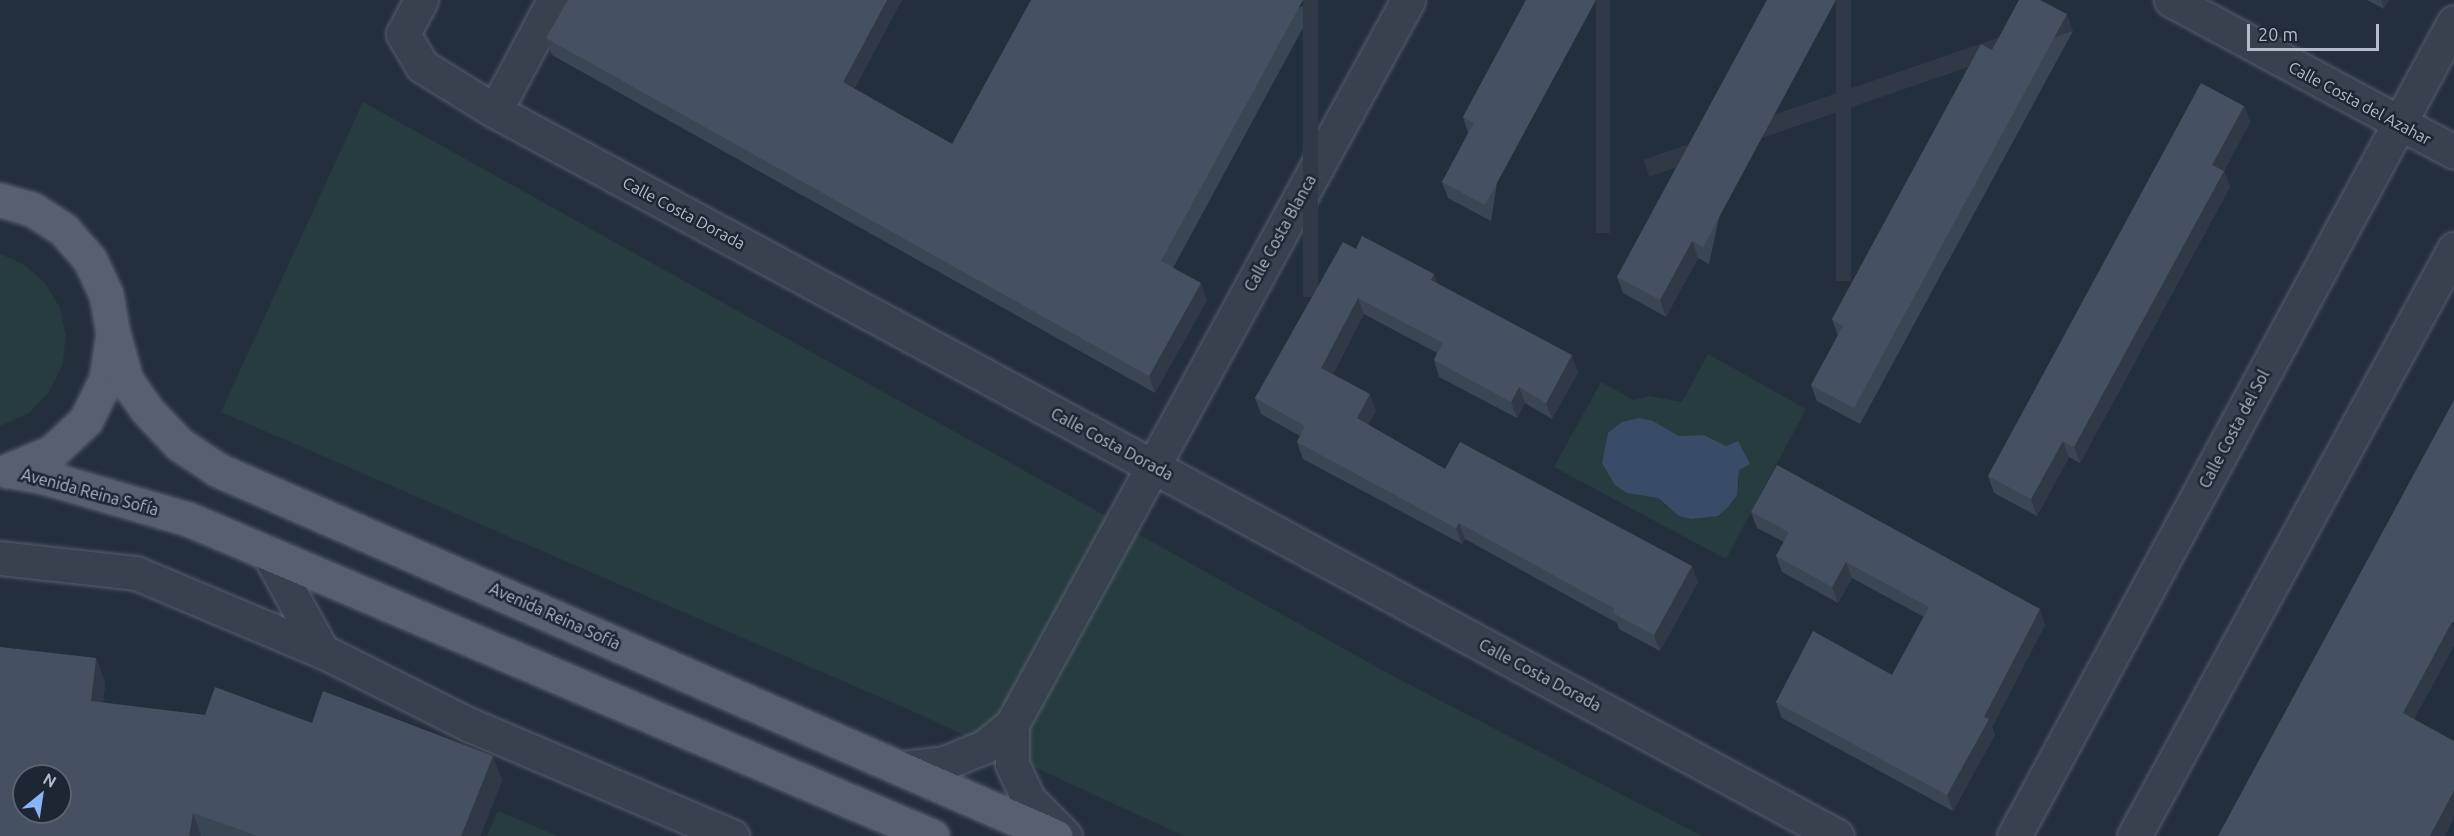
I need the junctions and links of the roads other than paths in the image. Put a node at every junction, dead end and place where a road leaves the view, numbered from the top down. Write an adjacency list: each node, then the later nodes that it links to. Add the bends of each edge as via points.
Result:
1 (421, 0): 6 (street, Calle Costa Dorada, via 403,34 422,66)
2 (554, 0): 6 (street)
3 (1408, 0): 12 (street, Calle Costa Blanca)
4 (2171, 0): 7 (street, Calle Costa del Azahar)
5 (2454, 22): 7 (street, Calle Costa del Sol)
6 (495, 111): 12 (street, Calle Costa Dorada)
7 (2398, 125): 8 (street, Calle Costa del Azahar); 24 (street, Calle Costa del Sol)
8 (2454, 153)
9 (0, 200): 11 (main road, via 32,209 56,225 90,260 106,294)
10 (2454, 249): 25 (street)
11 (113, 333): 13 (main road, via 106,379 86,420 52,452); 18 (main road, Avenida Reina Sofía, via 126,380 146,409 179,444 218,470)
12 (1152, 466): 17 (street, Calle Costa Blanca); 23 (street, Calle Costa Dorada)
13 (5, 471): 14 (main road, Avenida Reina Sofía, via 45,477 188,519)
14 (270, 556): 16 (street); 20 (main road, Avenida Reina Sofía)
15 (0, 558): 16 (street, via 136,573)
16 (322, 651): 19 (street, via 470,725)
17 (1012, 724): 18 (street, via 984,747 944,763); 22 (street, via 1012,764 1029,800)
18 (903, 768): 21 (main road, Avenida Reina Sofía)
19 (732, 836)
20 (932, 836)
21 (1055, 836)
22 (1065, 836)
23 (1837, 836)
24 (2014, 836)
25 (2134, 836)

